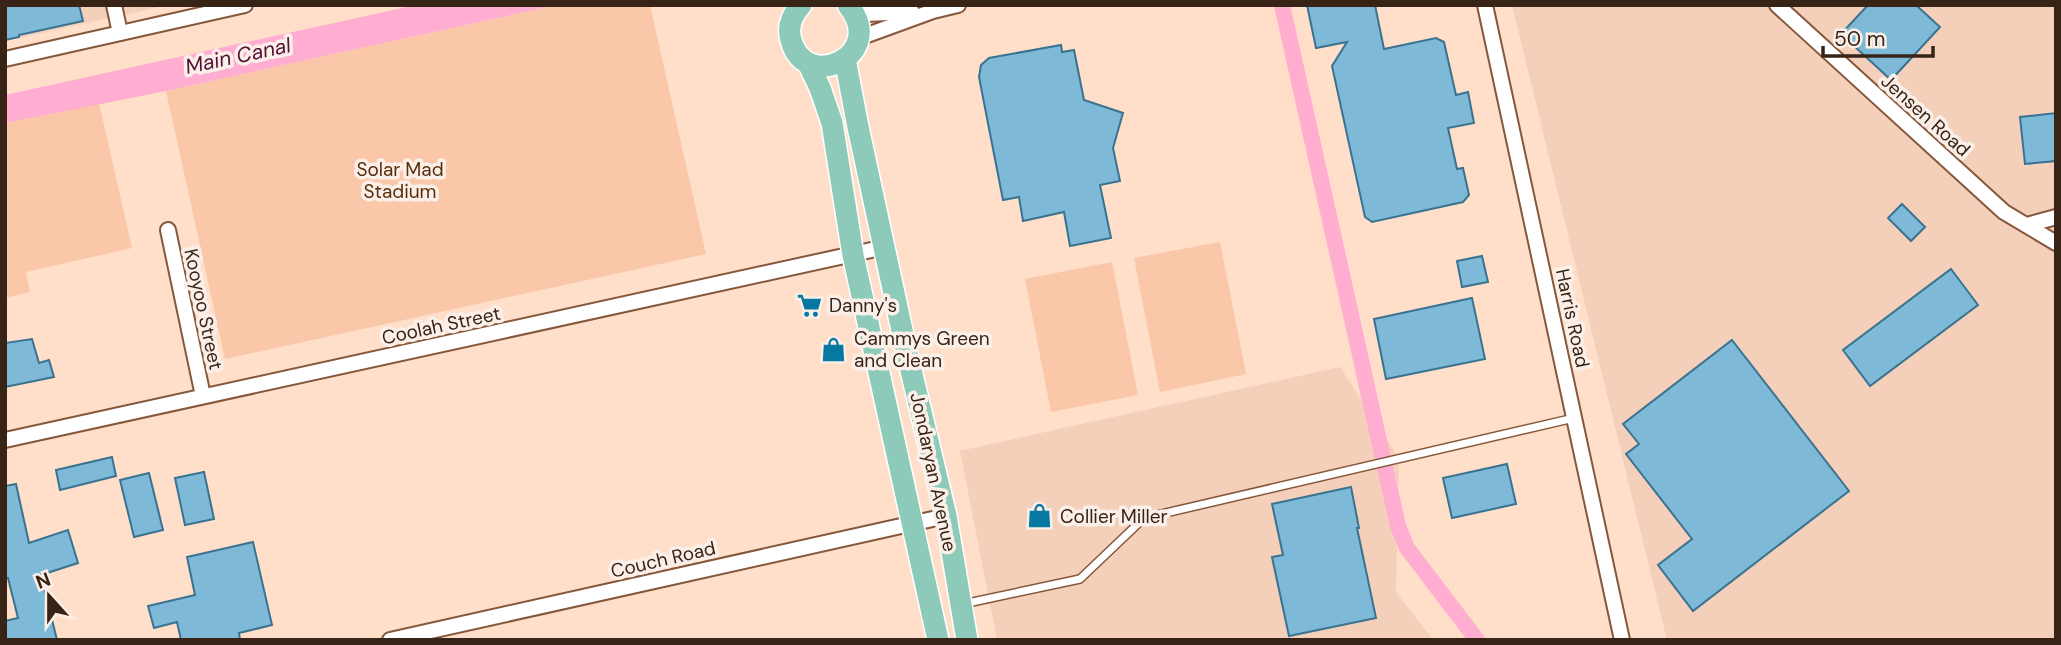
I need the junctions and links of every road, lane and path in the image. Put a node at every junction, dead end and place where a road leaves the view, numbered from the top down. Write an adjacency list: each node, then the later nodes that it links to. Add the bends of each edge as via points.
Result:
1 (114, 5): 9 (street)
2 (245, 5): 9 (street)
3 (958, 5): 8 (street)
4 (1485, 5): 21 (street, Harris Road)
5 (1777, 5): 15 (street, Jensen Road, via 2004,212)
6 (848, 6): 8 (street, via 866,14); 10 (main road, via 856,16)
7 (797, 7): 13 (main road, Jondaryan Avenue, via 789,35 792,46)
8 (933, 11): 10 (street)
9 (120, 33): 11 (street)
10 (859, 38): 12 (main road)
11 (5, 59)
12 (845, 59): 13 (main road, via 828,66); 18 (main road, Jondaryan Avenue)
13 (808, 63): 19 (main road, Jondaryan Avenue, via 832,123)
14 (2056, 217): 15 (street)
15 (2027, 225): 17 (street, Jensen Road)
16 (168, 230): 20 (street, Kooyoo Street)
17 (2056, 243)
18 (885, 247): 19 (street, Coolah Street); 23 (main road, Jondaryan Avenue)
19 (853, 255): 20 (street, Coolah Street); 24 (main road, Jondaryan Avenue)
20 (203, 396): 22 (street, Coolah Street)
21 (1574, 418): 25 (lane, via 1144,518 1080,579); 29 (street, Harris Road)
22 (5, 439)
23 (946, 516): 24 (street, Couch Road); 25 (main road, Jondaryan Avenue)
24 (911, 524): 26 (street, Couch Road); 27 (main road, Jondaryan Avenue)
25 (961, 604): 28 (main road, Jondaryan Avenue)
26 (390, 640)
27 (938, 640)
28 (967, 640)
29 (1622, 640)

